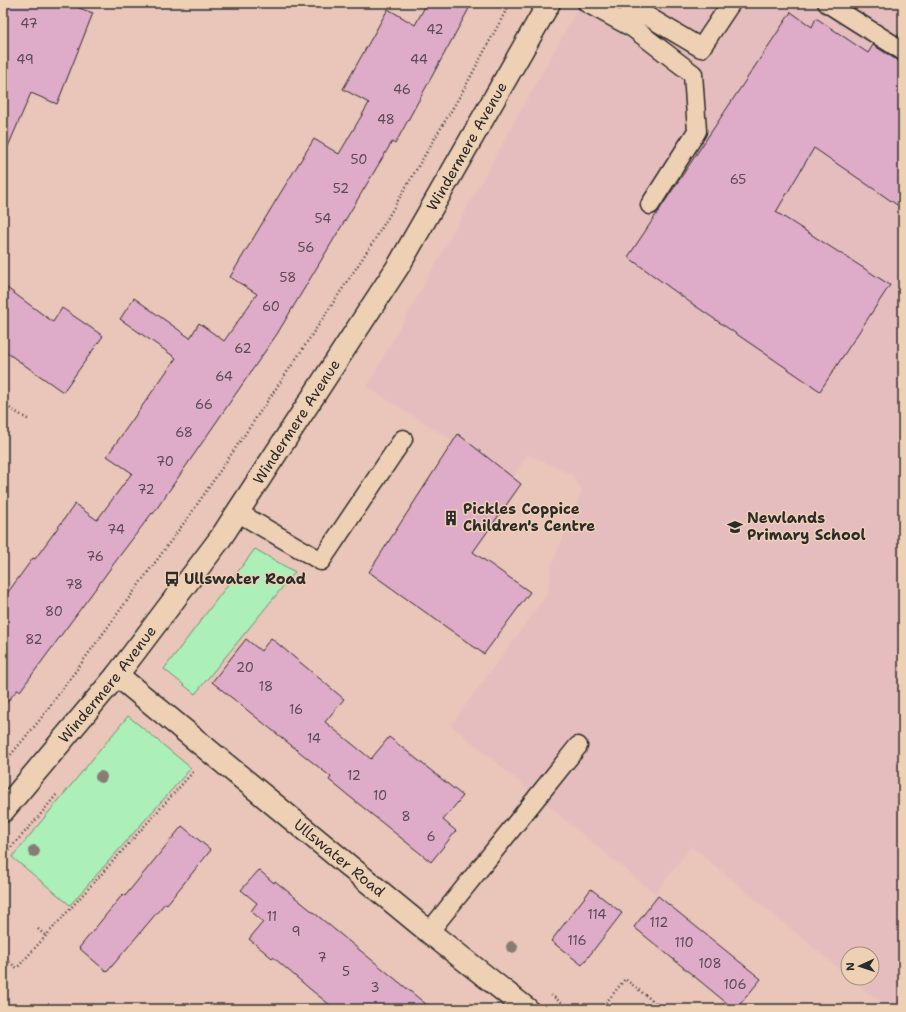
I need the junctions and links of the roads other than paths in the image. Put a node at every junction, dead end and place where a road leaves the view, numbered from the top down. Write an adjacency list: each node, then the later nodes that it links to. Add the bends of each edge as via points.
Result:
1 (549, 3): 9 (street, Windermere Avenue, via 399,265)
2 (587, 3): 7 (lane, via 633,28 693,74 697,131)
3 (625, 3): 4 (lane, via 701,48)
4 (731, 3)
5 (827, 3): 6 (lane)
6 (903, 51)
7 (650, 205)
8 (403, 439): 9 (lane, via 321,561)
9 (237, 512): 10 (street, Windermere Avenue, via 220,539)
10 (117, 675): 12 (street, Windermere Avenue); 13 (street, Ullswater Road)
11 (578, 746): 13 (lane)
12 (3, 811)
13 (429, 932): 14 (street, Ullswater Road)
14 (527, 1009)

